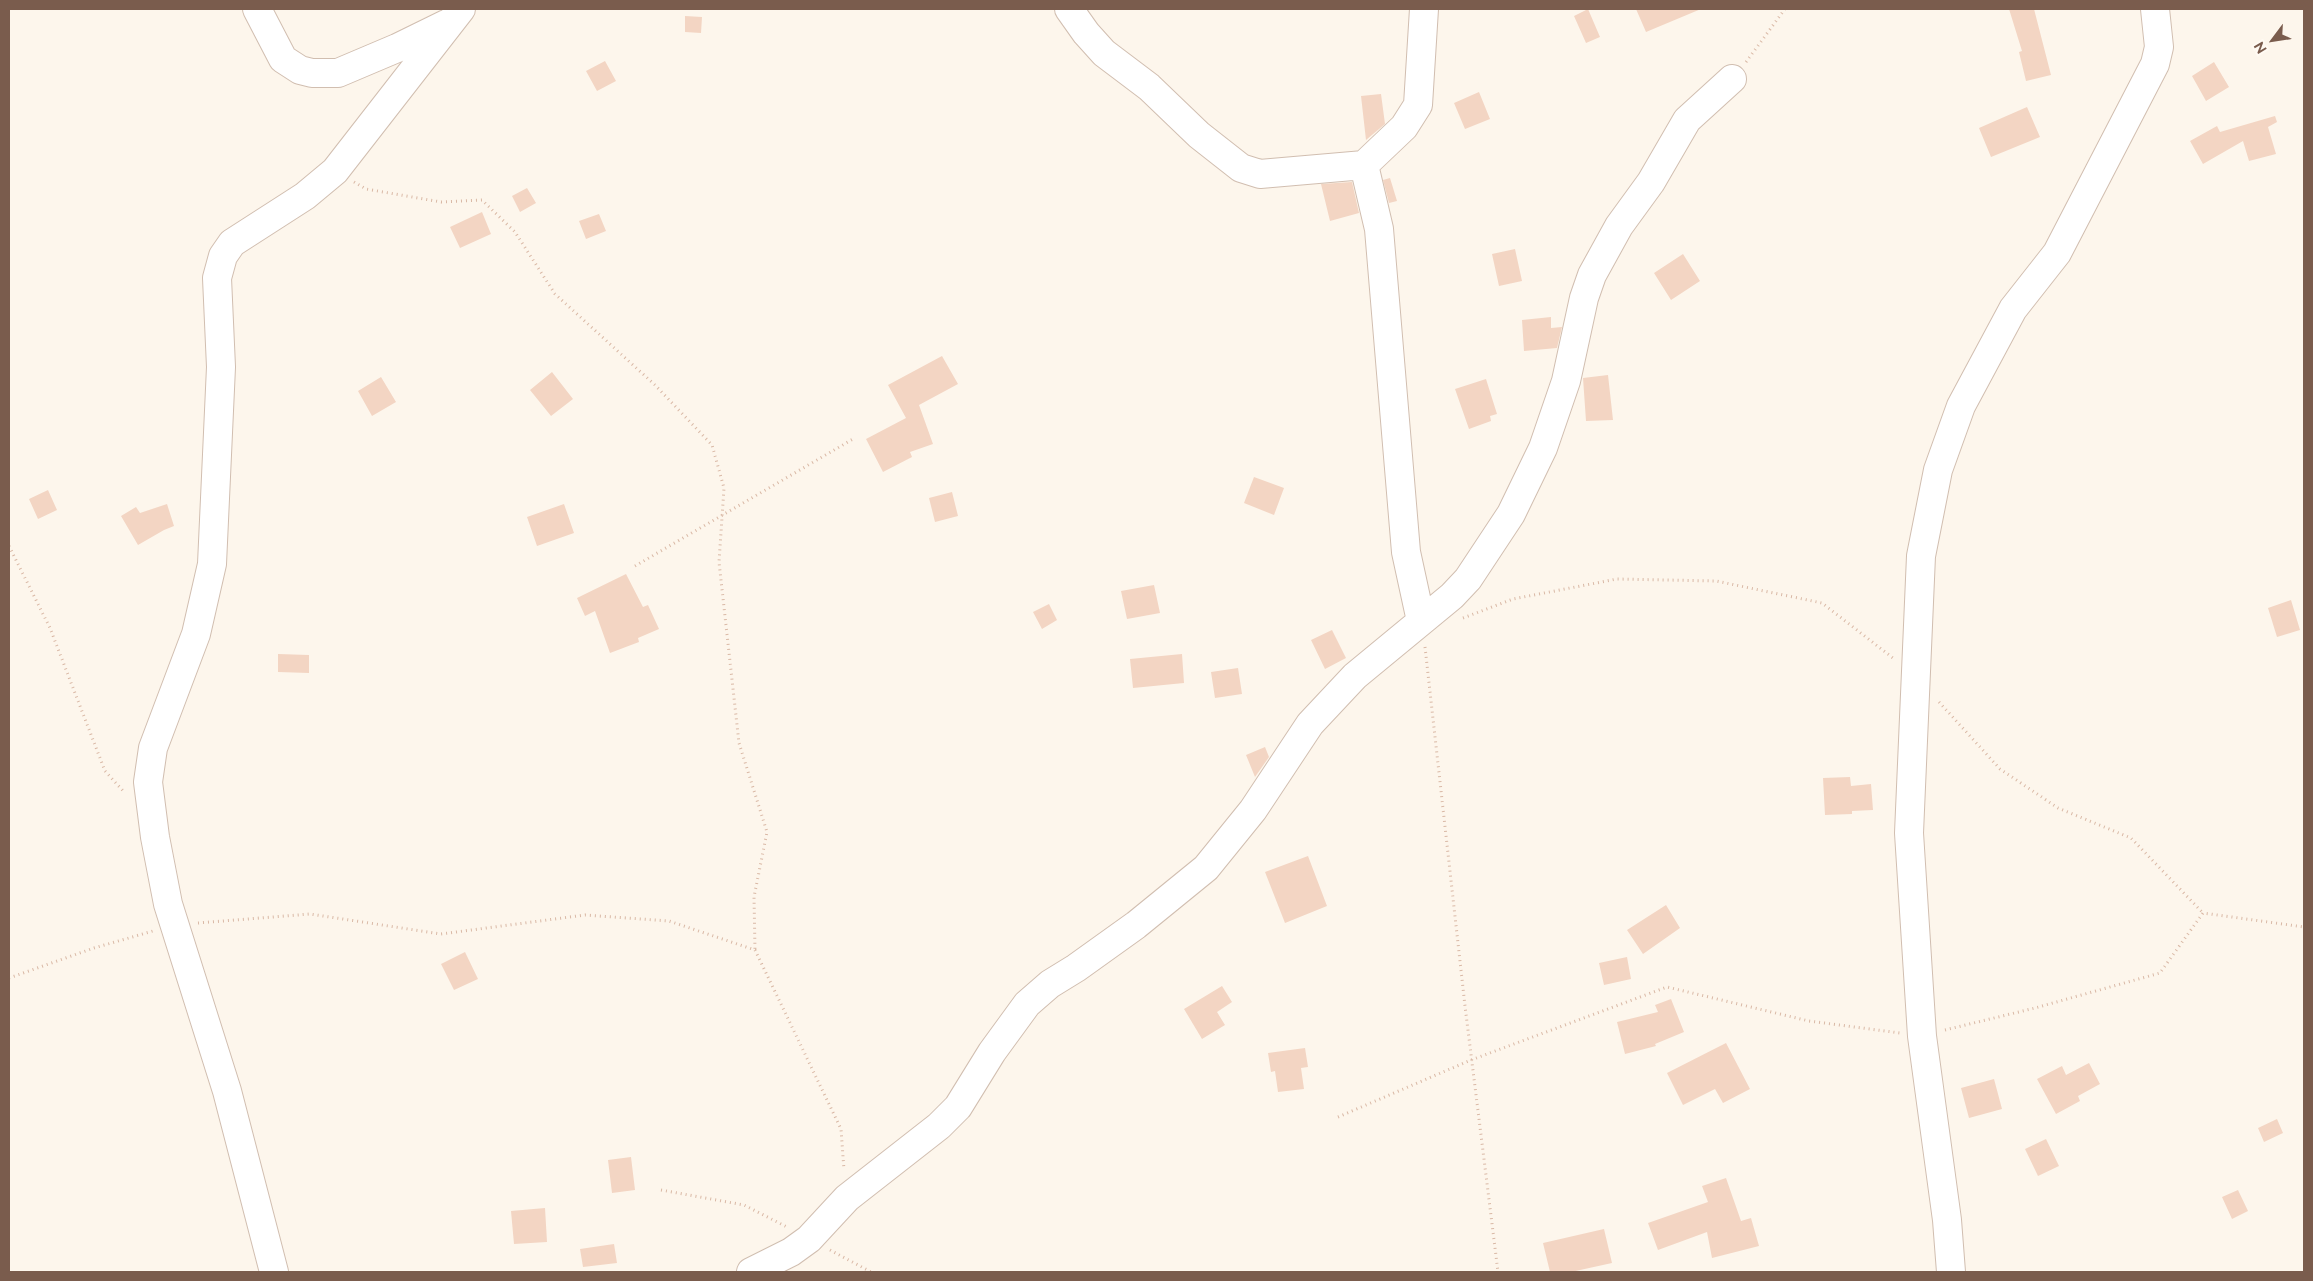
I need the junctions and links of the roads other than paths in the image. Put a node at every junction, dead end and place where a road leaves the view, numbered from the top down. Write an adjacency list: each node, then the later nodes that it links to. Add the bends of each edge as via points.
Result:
1 (257, 9): 5 (street, via 283,59 300,70 312,73 338,73 397,48)
2 (1069, 9): 7 (street, via 1104,53 1149,87 1199,135 1241,168 1260,174)
3 (1424, 9): 7 (street, via 1418,105 1404,127)
4 (2156, 9): 11 (street, via 2159,47 2154,64 2056,252 2013,309 1961,406 1938,470 1921,556 1909,833 1922,1036)
5 (456, 15): 9 (street, via 335,171 305,196 232,244 223,256 217,278 221,367 212,564 196,634 153,748 148,782 168,904 227,1091)
6 (1732, 79): 8 (street, via 1686,120 1652,182 1619,226 1592,275 1566,381 1543,448 1511,514 1468,579)
7 (1364, 165): 8 (street, via 1379,229 1406,552)
8 (1421, 621): 10 (street, via 1355,676 1310,724 1253,810 1206,868 1136,925 1033,999 992,1052 958,1107 939,1126 847,1198 809,1239)
9 (274, 1272)
10 (751, 1272)
11 (1951, 1272)

